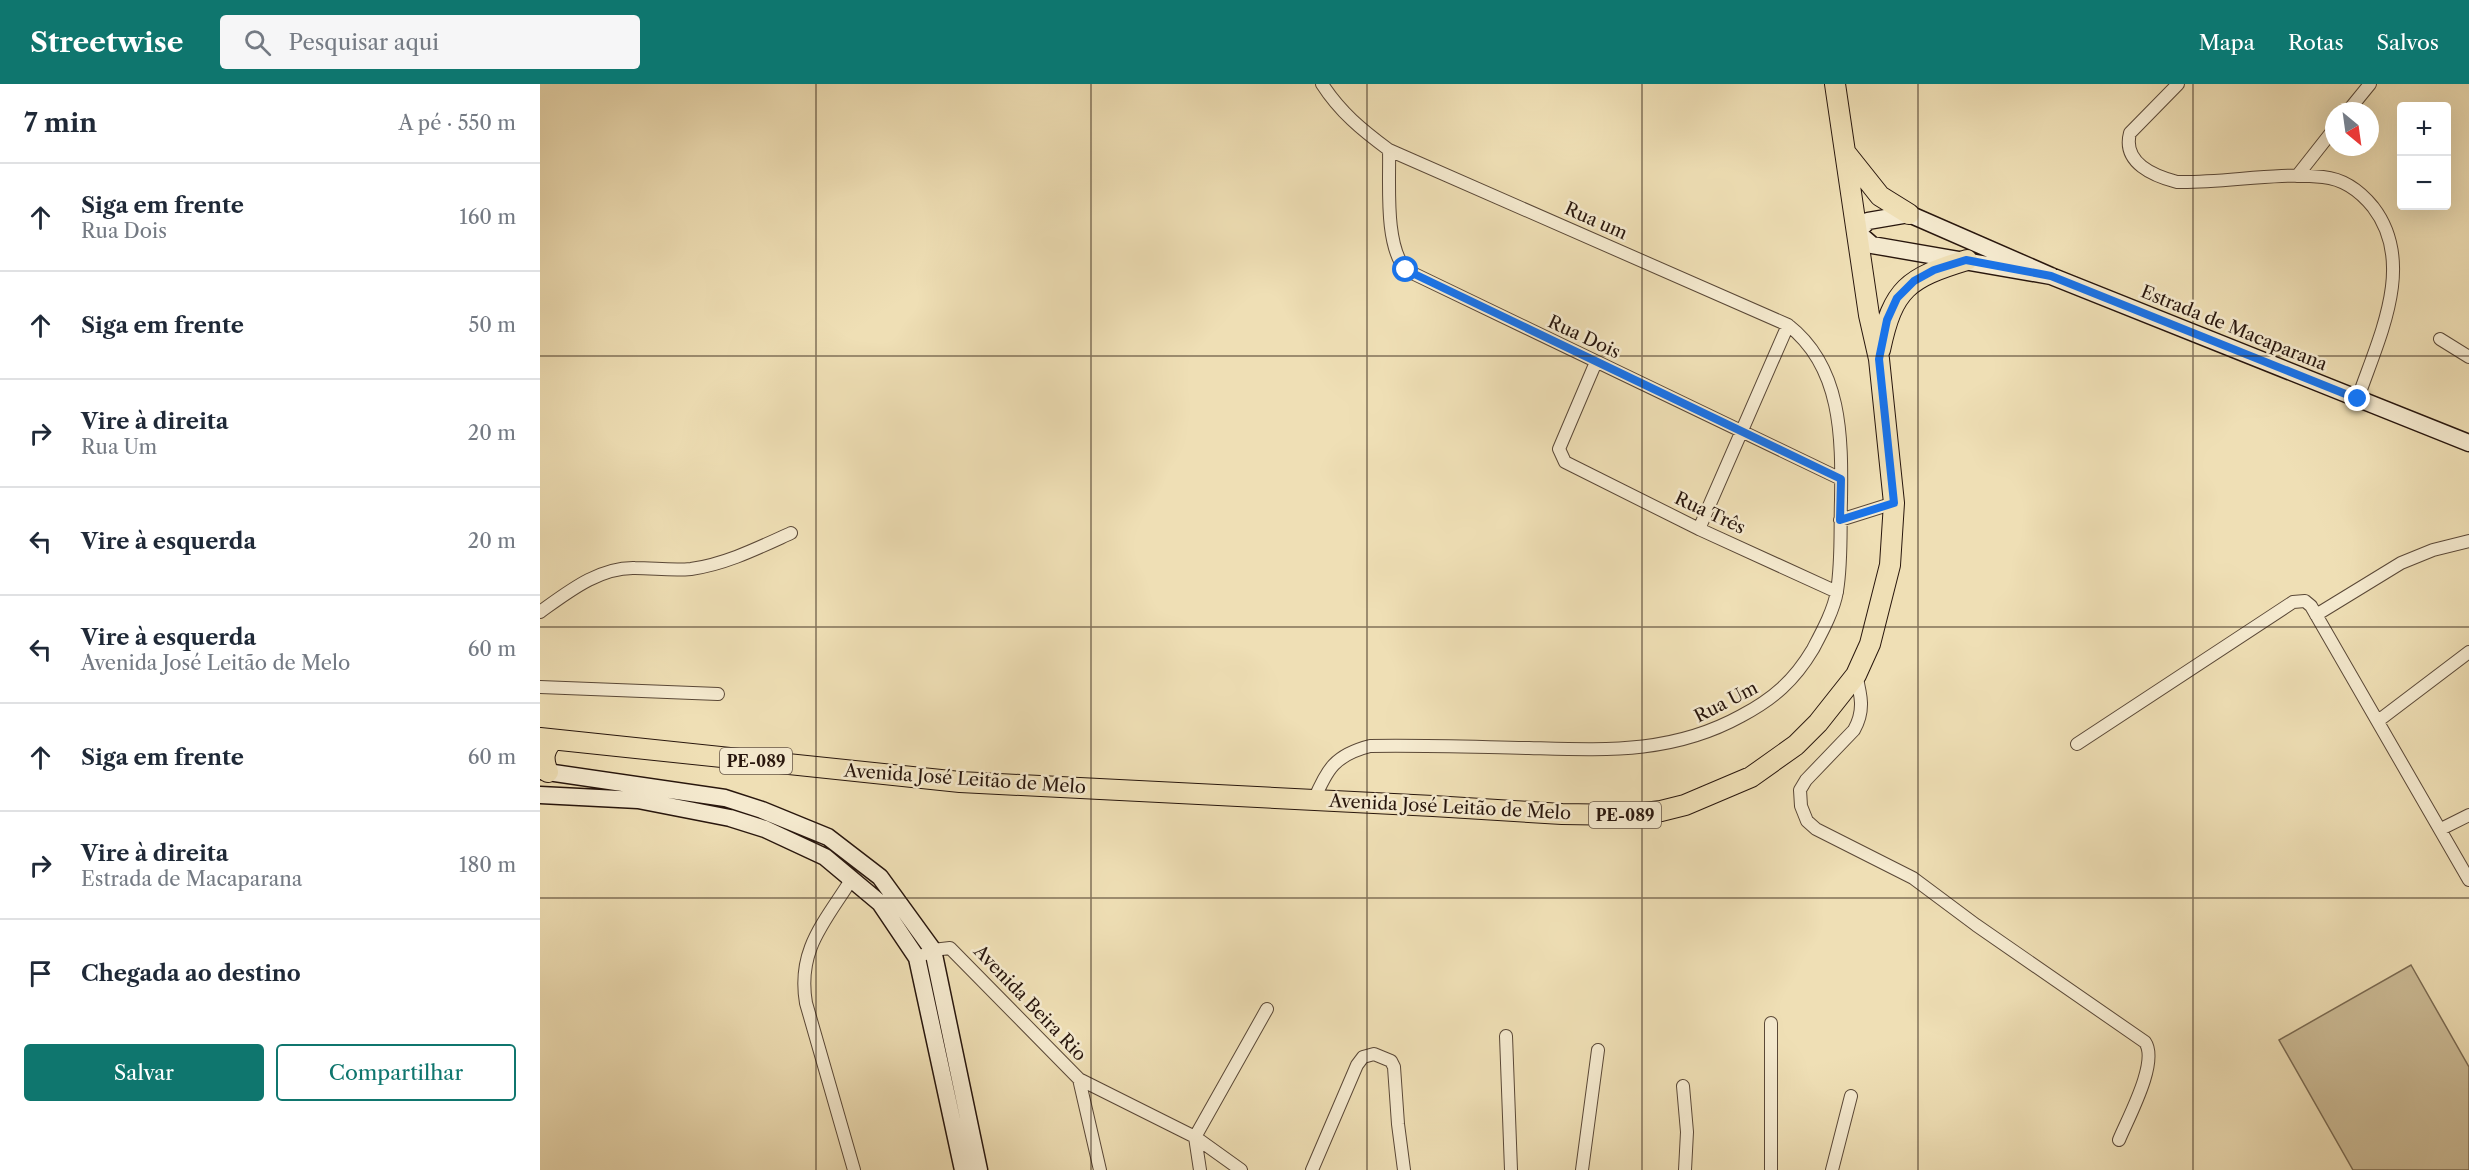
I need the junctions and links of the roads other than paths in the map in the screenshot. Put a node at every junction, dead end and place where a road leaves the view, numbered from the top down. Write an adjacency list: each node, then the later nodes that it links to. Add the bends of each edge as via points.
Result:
1 (1322, 84): 7 (street, Rua um, via 1359,128)
2 (1835, 84): 8 (main road, Avenida José Leitão de Melo / PE-089)
3 (2178, 84): 9 (street, via 2134,127 2129,137 2136,162 2150,173 2177,182)
4 (2370, 84): 5 (street)
5 (2355, 102)
6 (2325, 140): 9 (street)
7 (1389, 150): 14 (street, Rua um); 18 (street, Rua Dois, via 1393,244 1402,266 1411,274)
8 (1843, 150): 10 (main road, via 1880,196); 11 (main road, Avenida José Leitão de Melo / PE-089)
9 (2297, 176): 19 (street, via 2325,177 2354,187 2378,214 2391,244 2394,266 2388,310)
10 (1909, 214): 11 (street, via 1869,220); 13 (street, Estrada de Macaparana)
11 (1857, 232): 12 (street, Estrada de Macaparana, via 1872,245); 17 (main road, Avenida José Leitão de Melo / PE-089)
12 (1966, 260): 13 (street, Estrada de Macaparana); 17 (main road, via 1927,273 1902,293 1887,320)
13 (2051, 276): 19 (street, Estrada de Macaparana)
14 (1788, 325): 20 (street); 22 (street, Rua Um, via 1809,344 1833,394 1841,436)
15 (2440, 339): 16 (street)
16 (2469, 357)
17 (1879, 359): 23 (main road, Avenida José Leitão de Melo / PE-089)
18 (1596, 362): 20 (street, Rua Dois); 25 (street, Rua Três, via 1559,449 1561,457 1568,465)
19 (2358, 399): 21 (street, Estrada de Macaparana)
20 (1743, 431): 22 (street, Rua Dois); 25 (street)
21 (2469, 443)
22 (1841, 479): 24 (street, Rua Um)
23 (1894, 503): 24 (street); 32 (main road, Avenida José Leitão de Melo / PE-089, via 1890,565 1883,600)
24 (1840, 520): 28 (street, Rua Um)
25 (1699, 529): 28 (street, Rua Três)
26 (791, 533): 30 (street, via 737,557 691,569 635,568 609,572 577,586)
27 (2469, 541): 29 (street, via 2401,563)
28 (1837, 592): 40 (street, Rua Um, via 1818,640 1785,686 1772,699 1704,735 1647,747 1605,750 1370,746 1355,750 1333,765 1325,773)
29 (2314, 610): 35 (street); 37 (street, via 2305,601 2293,602)
30 (540, 612)
31 (2469, 652): 35 (street)
32 (1856, 675): 40 (main road, Avenida José Leitão de Melo / PE-089, via 1818,723 1769,765 1723,790 1661,811 1562,814); 56 (street, via 1861,696 1860,720 1806,780 1799,796 1803,814 1816,829 1913,878 2145,1041 2148,1065)
33 (540, 687): 34 (street)
34 (718, 694)
35 (2378, 721): 42 (street)
36 (547, 739): 38 (main road); 40 (main road, Avenida José Leitão de Melo / PE-089, via 960,782)
37 (2077, 744)
38 (544, 771): 45 (street, via 725,798 762,810 828,837 880,877)
39 (544, 796): 43 (street, via 638,800 729,818 796,842 825,857)
40 (1314, 800)
41 (2469, 815): 42 (street)
42 (2441, 829): 44 (street)
43 (851, 880): 45 (street); 57 (street, via 807,952 804,979 806,1004)
44 (2469, 880)
45 (886, 898): 46 (street); 47 (street)
46 (933, 950): 47 (street); 52 (street, Avenida Beira Rio, via 952,949); 59 (street)
47 (917, 958): 58 (street)
48 (1267, 1009): 55 (street)
49 (1771, 1023): 68 (street)
50 (1506, 1036): 65 (street)
51 (1598, 1050): 66 (street)
52 (1079, 1079): 55 (street, Avenida Beira Rio); 60 (street)
53 (1683, 1086): 67 (street)
54 (1851, 1096): 69 (street)
55 (1195, 1137): 61 (street); 62 (street, Avenida Beira Rio)
56 (2119, 1140)
57 (854, 1170)
58 (963, 1170)
59 (979, 1170)
60 (1100, 1170)
61 (1200, 1170)
62 (1241, 1170)
63 (1312, 1170): 64 (street, via 1357,1065 1363,1057 1374,1054 1391,1061 1394,1067)
64 (1404, 1170)
65 (1511, 1170)
66 (1582, 1170)
67 (1685, 1170)
68 (1771, 1170)
69 (1832, 1170)

